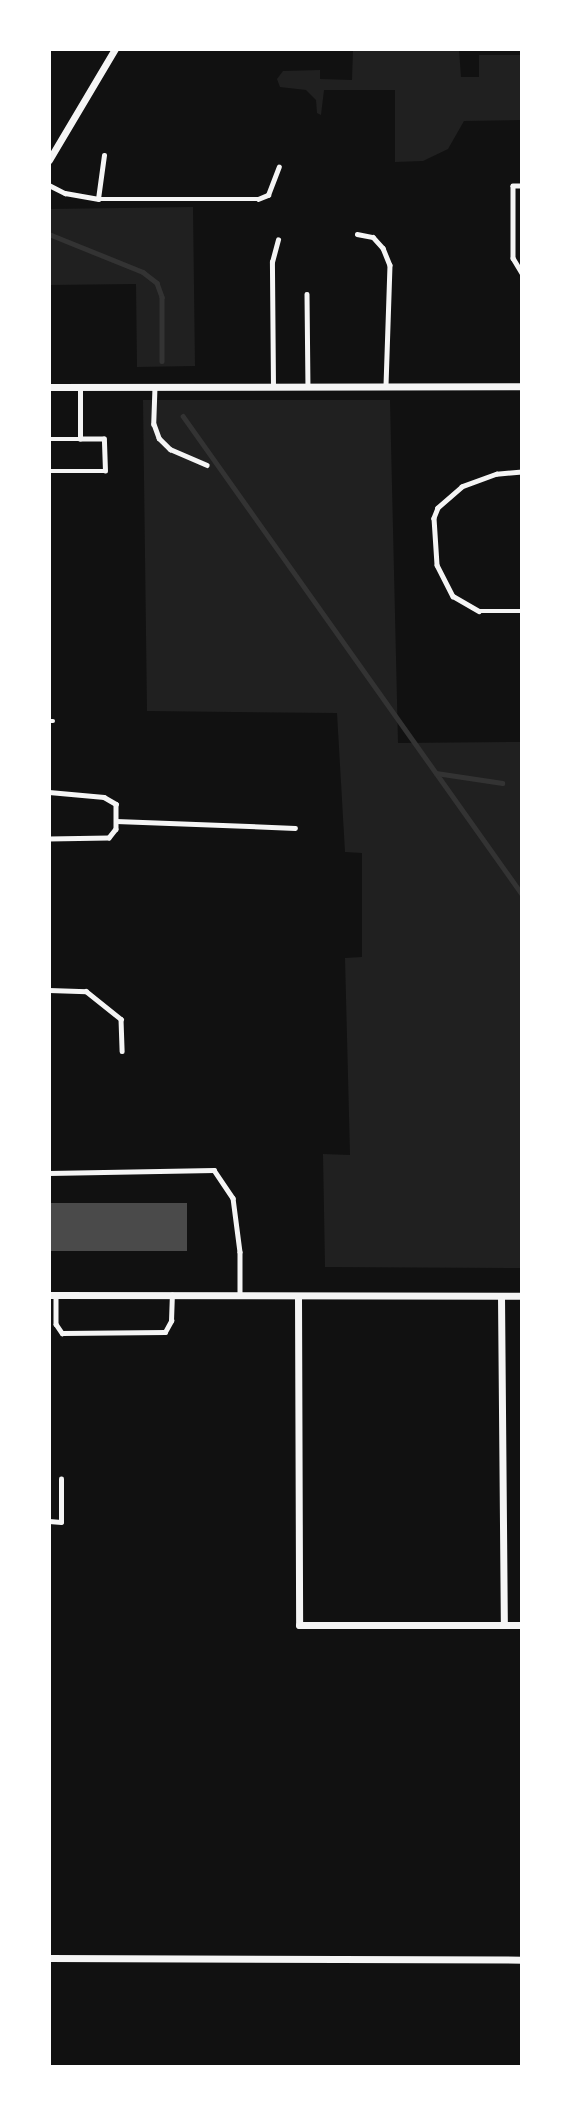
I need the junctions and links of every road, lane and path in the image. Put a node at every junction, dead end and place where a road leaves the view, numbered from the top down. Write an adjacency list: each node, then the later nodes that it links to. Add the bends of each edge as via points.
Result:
1 (115, 49): 3 (street)
2 (104, 155): 7 (lane)
3 (49, 160)
4 (279, 167): 7 (lane, via 268,195 258,199)
5 (49, 185): 7 (lane)
6 (522, 186): 10 (lane, via 513,186 513,258)
7 (99, 199)
8 (357, 234): 18 (lane, via 373,237 390,265)
9 (278, 240): 16 (lane, via 272,262)
10 (522, 273)
11 (307, 293): 17 (lane)
12 (522, 386): 18 (street)
13 (49, 387): 14 (street)
14 (80, 387): 15 (street); 20 (lane)
15 (155, 387): 16 (street); 21 (lane, via 154,424 159,438 170,449)
16 (273, 387): 17 (street)
17 (308, 387): 18 (street)
18 (386, 387)
19 (49, 439): 20 (lane)
20 (80, 439): 22 (lane, via 104,439 105,471)
21 (206, 465)
22 (49, 471)
23 (522, 472): 24 (lane, via 469,482 446,499 434,518 437,565 453,596 479,611)
24 (522, 611)
25 (49, 792): 26 (lane, via 104,797 116,804)
26 (116, 821): 27 (lane); 28 (lane, via 109,838)
27 (295, 828)
28 (49, 839)
29 (49, 990): 30 (lane, via 86,991 121,1019)
30 (122, 1051)
31 (49, 1173): 34 (lane, via 214,1170 233,1198)
32 (52, 1295): 33 (street); 33 (lane, via 56,1324 62,1333 165,1332 171,1321)
33 (172, 1295): 34 (street)
34 (240, 1295): 35 (street)
35 (298, 1296): 36 (street); 40 (street, via 299,1625)
36 (501, 1296): 37 (street); 40 (street)
37 (522, 1296)
38 (61, 1479): 39 (lane, via 61,1522)
39 (49, 1521)
40 (504, 1625): 41 (street)
41 (522, 1625)
42 (49, 1958): 43 (street)
43 (522, 1960)

